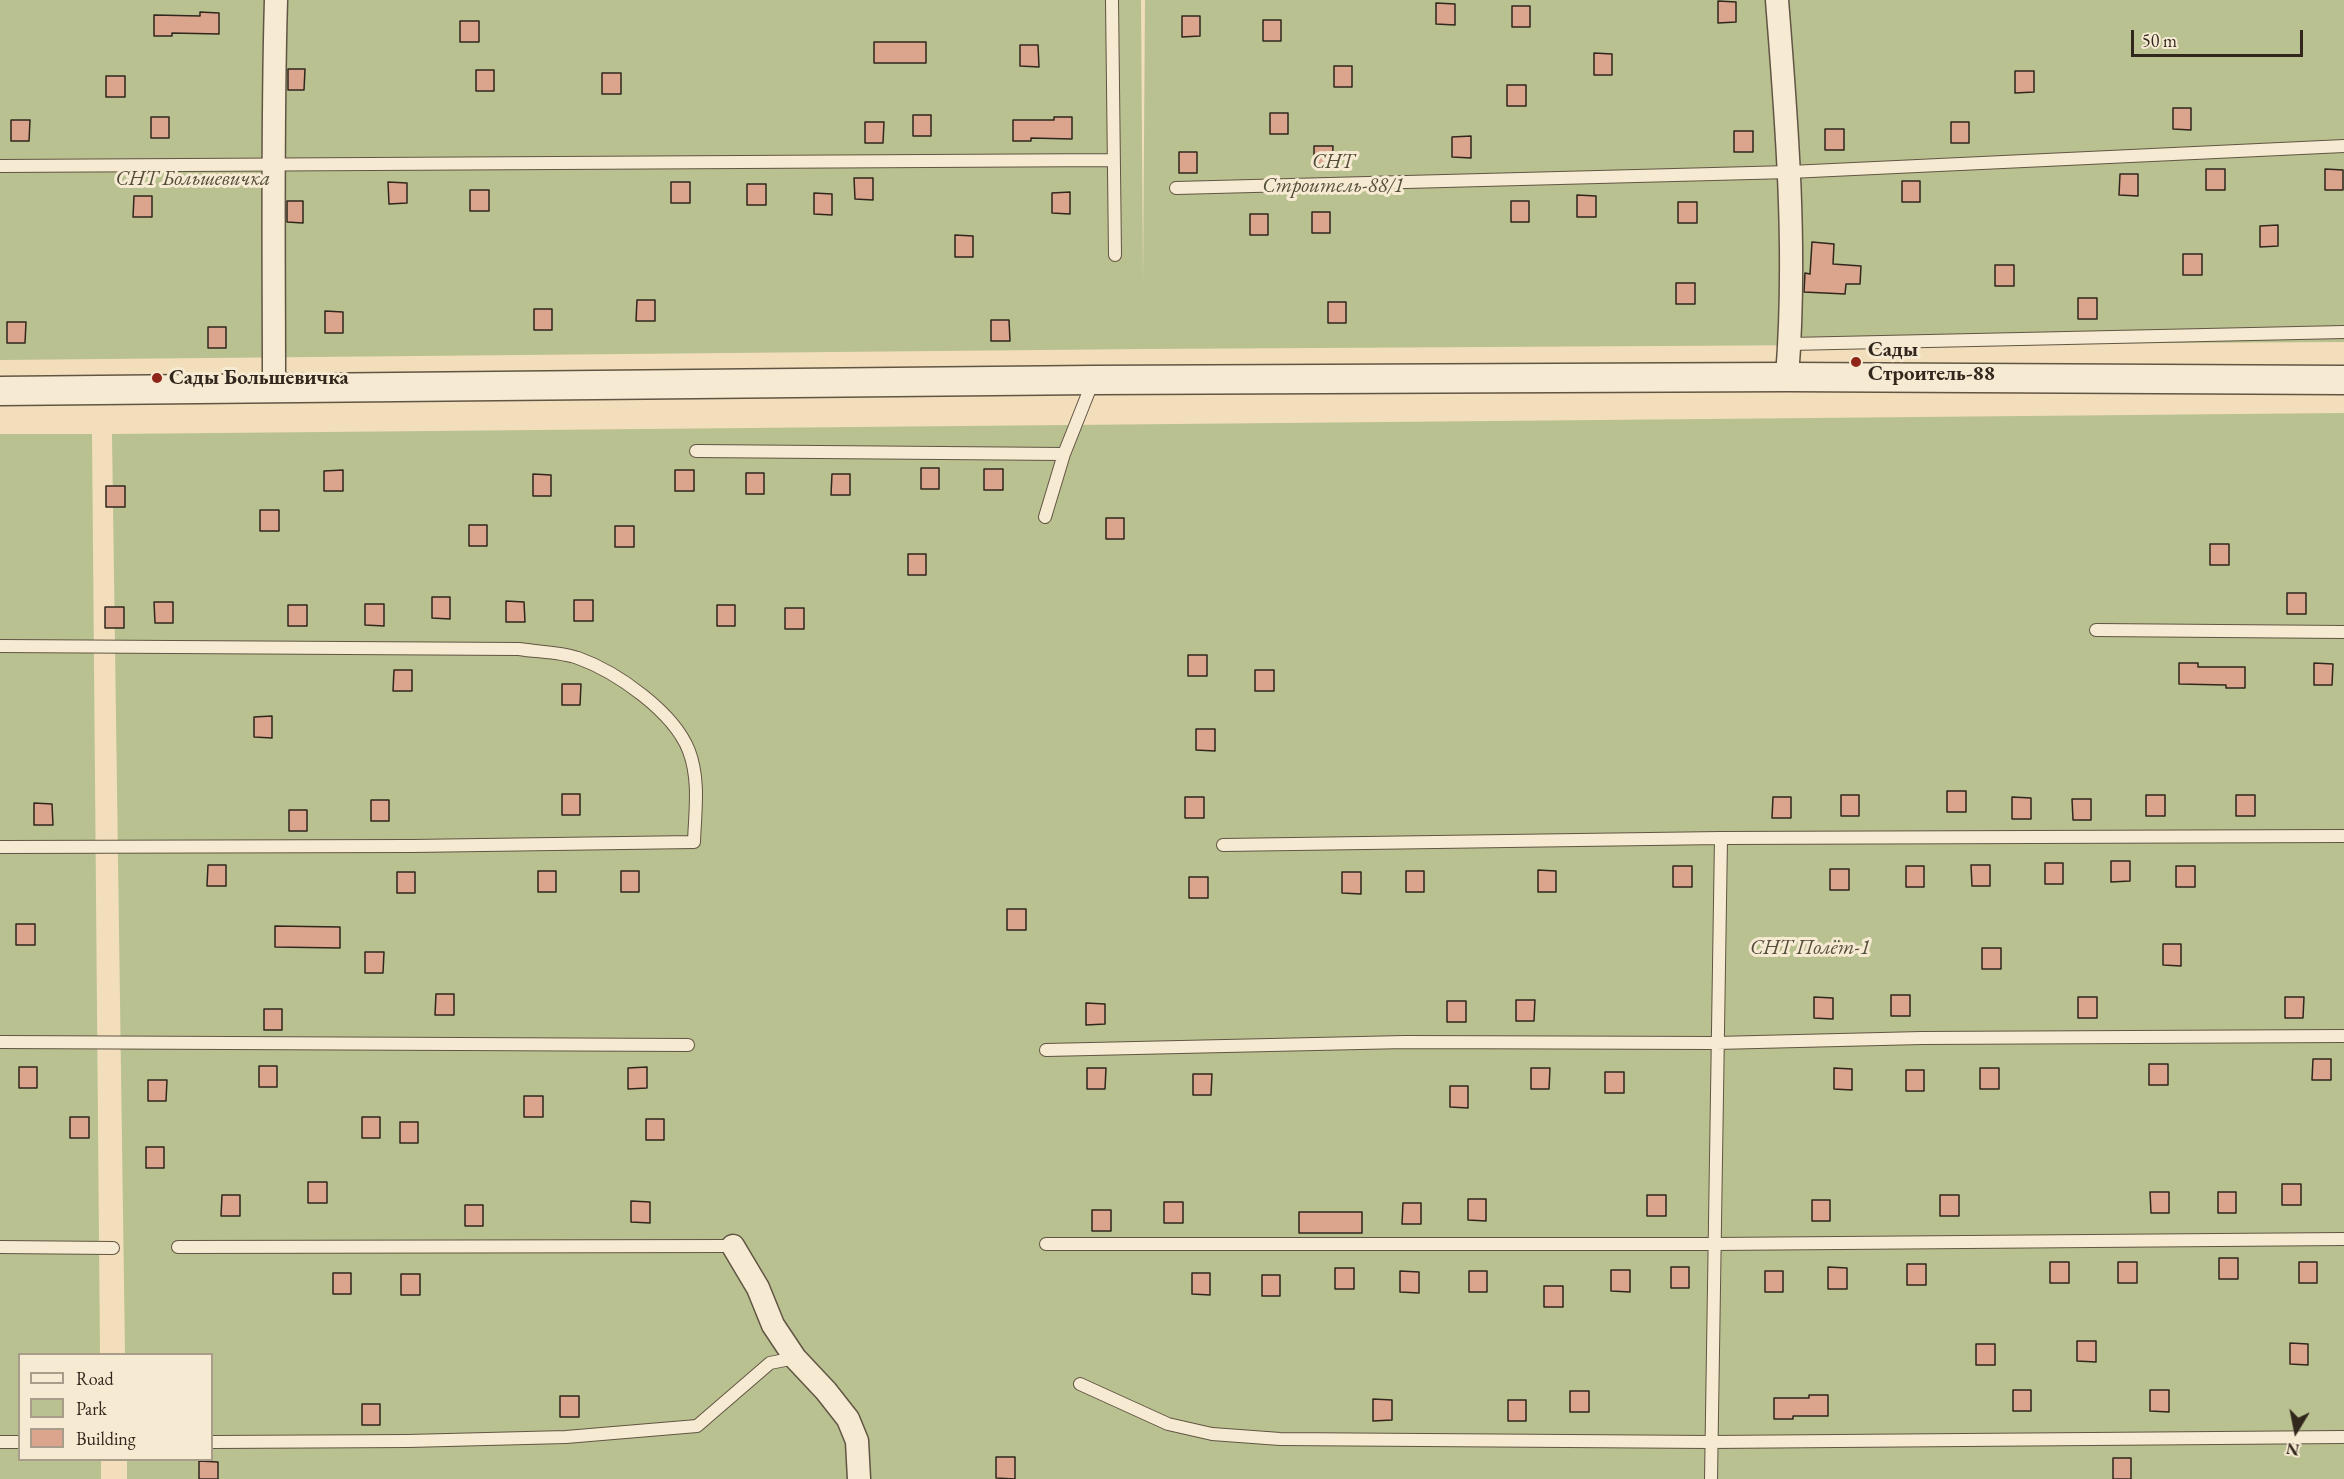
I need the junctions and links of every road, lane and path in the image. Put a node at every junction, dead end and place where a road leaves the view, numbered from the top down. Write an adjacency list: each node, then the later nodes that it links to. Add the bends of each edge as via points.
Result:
1 (276, 0): 7 (street, via 272,121)
2 (1112, 0): 5 (lane)
3 (1777, 0): 8 (street)
4 (2344, 146): 8 (lane)
5 (1113, 160): 7 (lane); 10 (lane)
6 (0, 166): 7 (lane)
7 (275, 166): 16 (street)
8 (1790, 172): 9 (lane); 12 (street)
9 (1176, 188)
10 (1114, 255)
11 (2344, 332): 12 (lane)
12 (1790, 344): 13 (street)
13 (1787, 377): 14 (street); 15 (street)
14 (1093, 380): 16 (street); 19 (lane)
15 (2344, 380)
16 (274, 389): 17 (street)
17 (0, 391)
18 (696, 451): 19 (lane)
19 (1064, 454): 20 (lane)
20 (1045, 517)
21 (2096, 630): 22 (lane)
22 (2344, 632)
23 (0, 645): 27 (lane, via 519,649 576,657 604,669 670,719 689,750 697,787 694,842)
24 (2344, 836): 25 (lane)
25 (1720, 838): 26 (lane); 30 (lane)
26 (1223, 845)
27 (0, 847)
28 (2344, 1036): 30 (lane)
29 (0, 1042): 31 (lane)
30 (1716, 1043): 32 (lane, via 1405,1042); 35 (lane)
31 (688, 1044)
32 (1046, 1050)
33 (2344, 1239): 35 (lane)
34 (1046, 1244): 35 (lane)
35 (1714, 1244): 46 (lane)
36 (733, 1246): 38 (lane); 40 (street)
37 (0, 1247): 39 (lane)
38 (178, 1247)
39 (113, 1248)
40 (795, 1359): 45 (lane, via 770,1363 697,1426 566,1437); 47 (street, via 848,1419 857,1441)
41 (1080, 1384): 46 (lane, via 1168,1424 1212,1434 1280,1439)
42 (2344, 1437): 46 (lane)
43 (0, 1442): 44 (lane)
44 (18, 1442)
45 (213, 1442)
46 (1711, 1442): 48 (lane)
47 (859, 1479)
48 (1712, 1479)

